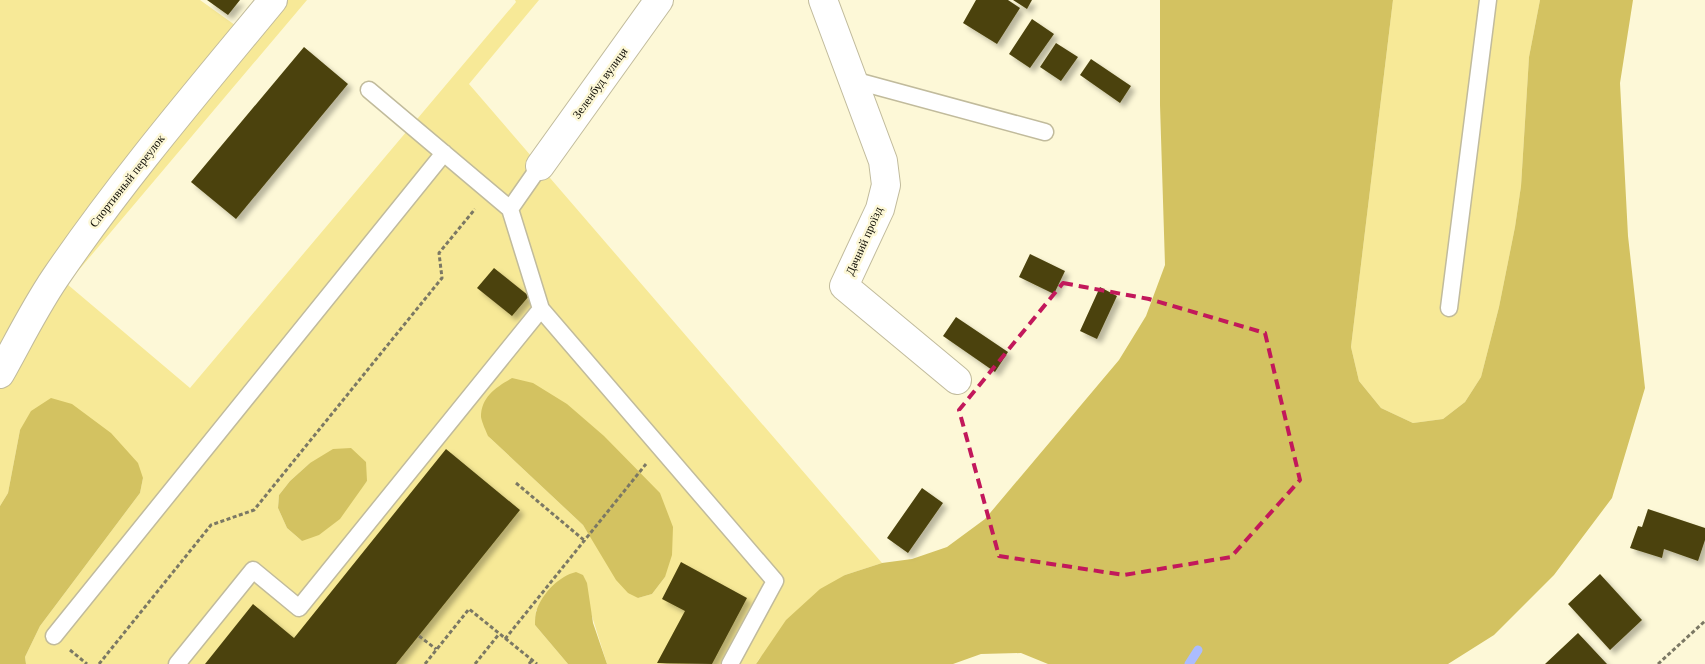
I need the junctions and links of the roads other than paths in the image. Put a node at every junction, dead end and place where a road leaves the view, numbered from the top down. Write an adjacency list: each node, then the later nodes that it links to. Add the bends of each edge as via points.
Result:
1 (273, 0): 13 (street, Спортивный переулок, via 102,212 54,280)
2 (659, 0): 9 (street, Зеленбуд вулиця)
3 (823, 0): 5 (street, Дачний проїзд)
4 (1488, 0): 11 (lane)
5 (853, 80): 7 (lane); 14 (street, Дачний проїзд, via 883,161 886,185 880,208 844,286)
6 (369, 90): 8 (lane)
7 (1045, 132)
8 (444, 153): 10 (lane); 15 (lane)
9 (540, 166): 10 (lane)
10 (510, 209): 12 (lane)
11 (1449, 308)
12 (541, 309): 16 (lane, via 299,608 253,570); 17 (lane, via 775,582)
13 (0, 374)
14 (957, 380)
15 (54, 636)
16 (177, 664)
17 (730, 664)

